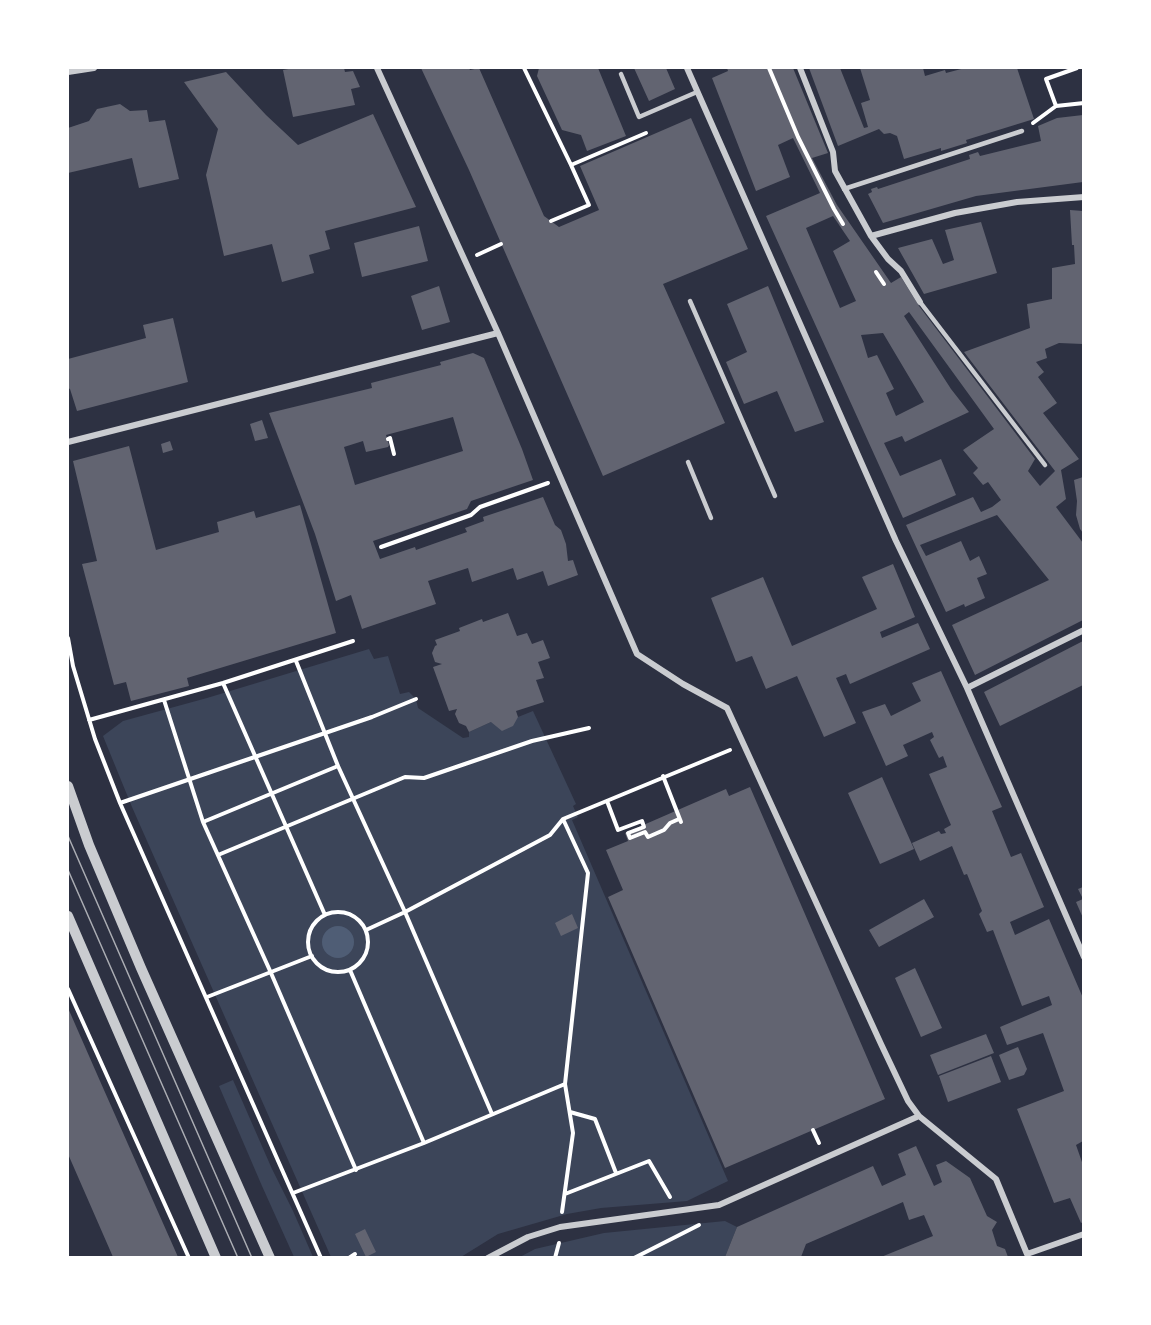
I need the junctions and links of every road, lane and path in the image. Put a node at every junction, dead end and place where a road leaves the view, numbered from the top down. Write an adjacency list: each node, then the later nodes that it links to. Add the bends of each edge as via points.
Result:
1 (94, 68): 7 (street)
2 (377, 68): 20 (street)
3 (524, 68): 14 (path)
4 (687, 68): 9 (street)
5 (800, 68): 15 (street)
6 (1077, 68): 11 (path, via 1046,79)
7 (68, 72)
8 (621, 74): 9 (lane, via 639,117)
9 (697, 92): 38 (street, via 896,541)
10 (1083, 103): 11 (path)
11 (1056, 106): 12 (path)
12 (1022, 131): 15 (lane)
13 (649, 132): 14 (path)
14 (571, 165): 17 (path, via 589,205)
15 (844, 189): 18 (street)
16 (1083, 197): 18 (street, via 1017,202 955,213)
17 (551, 221)
18 (871, 236): 22 (street, via 901,271)
19 (501, 244): 20 (path)
20 (465, 260): 23 (street)
21 (690, 301): 30 (lane)
22 (920, 302): 28 (lane)
23 (498, 333): 25 (street); 29 (street)
24 (388, 439): 26 (path)
25 (68, 442)
26 (394, 454)
27 (688, 462): 31 (lane)
28 (1045, 465)
29 (561, 479): 32 (path); 44 (street, via 638,654 728,708)
30 (775, 496)
31 (711, 518)
32 (381, 547)
33 (1083, 630): 38 (street)
34 (68, 638): 41 (path)
35 (353, 641): 36 (path)
36 (296, 661): 37 (path); 43 (path)
37 (223, 683): 40 (path); 45 (path)
38 (967, 688): 63 (street)
39 (416, 699): 43 (path)
40 (164, 700): 41 (path); 48 (path)
41 (89, 720): 53 (path)
42 (588, 728): 51 (path, via 532,741 424,778 405,777)
43 (324, 732): 45 (path); 46 (path)
44 (745, 744): 47 (path); 71 (street, via 881,1044)
45 (255, 757): 48 (path); 50 (path)
46 (338, 766): 50 (path); 51 (path)
47 (663, 777): 52 (path); 52 (path, via 680,821 648,837 645,832 630,838 628,833 644,827 642,821 618,830)
48 (188, 778): 53 (path); 55 (path)
49 (68, 786): 84 (street, via 141,968)
50 (270, 794): 55 (path); 56 (path)
51 (351, 798): 56 (path); 58 (path)
52 (607, 801): 54 (path)
53 (120, 803): 67 (path)
54 (563, 819): 58 (path, via 550,835); 68 (path, via 588,873)
55 (203, 822): 57 (path)
56 (287, 827): 57 (path); 59 (path)
57 (218, 855): 65 (path)
58 (405, 912): 61 (path); 70 (path)
59 (325, 915): 61 (path, via 344,912 361,922); 62 (path, via 308,937)
60 (68, 916): 83 (street)
61 (366, 930): 64 (path, via 368,949 358,965)
62 (312, 956): 64 (path, via 333,971); 65 (path)
63 (1083, 957)
64 (350, 969): 72 (path)
65 (271, 972): 67 (path); 73 (path)
66 (68, 989): 82 (path)
67 (207, 997): 75 (path)
68 (565, 1084): 69 (path); 70 (path)
69 (570, 1112): 74 (path, via 595,1119); 76 (path, via 573,1133)
70 (492, 1114): 72 (path)
71 (919, 1116): 77 (street); 80 (street, via 996,1179 1027,1254)
72 (424, 1143): 73 (path)
73 (356, 1170): 75 (path)
74 (616, 1173): 76 (path); 78 (path, via 649,1161)
75 (293, 1193): 85 (path)
76 (565, 1194): 79 (path)
77 (719, 1205): 78 (street); 88 (path, via 716,1216)
78 (678, 1211): 79 (street)
79 (560, 1227): 87 (street, via 528,1237)
80 (1083, 1234)
81 (355, 1254): 86 (path)
82 (189, 1257)
83 (216, 1257)
84 (270, 1257)
85 (321, 1257)
86 (348, 1257)
87 (488, 1257)
88 (634, 1257)

